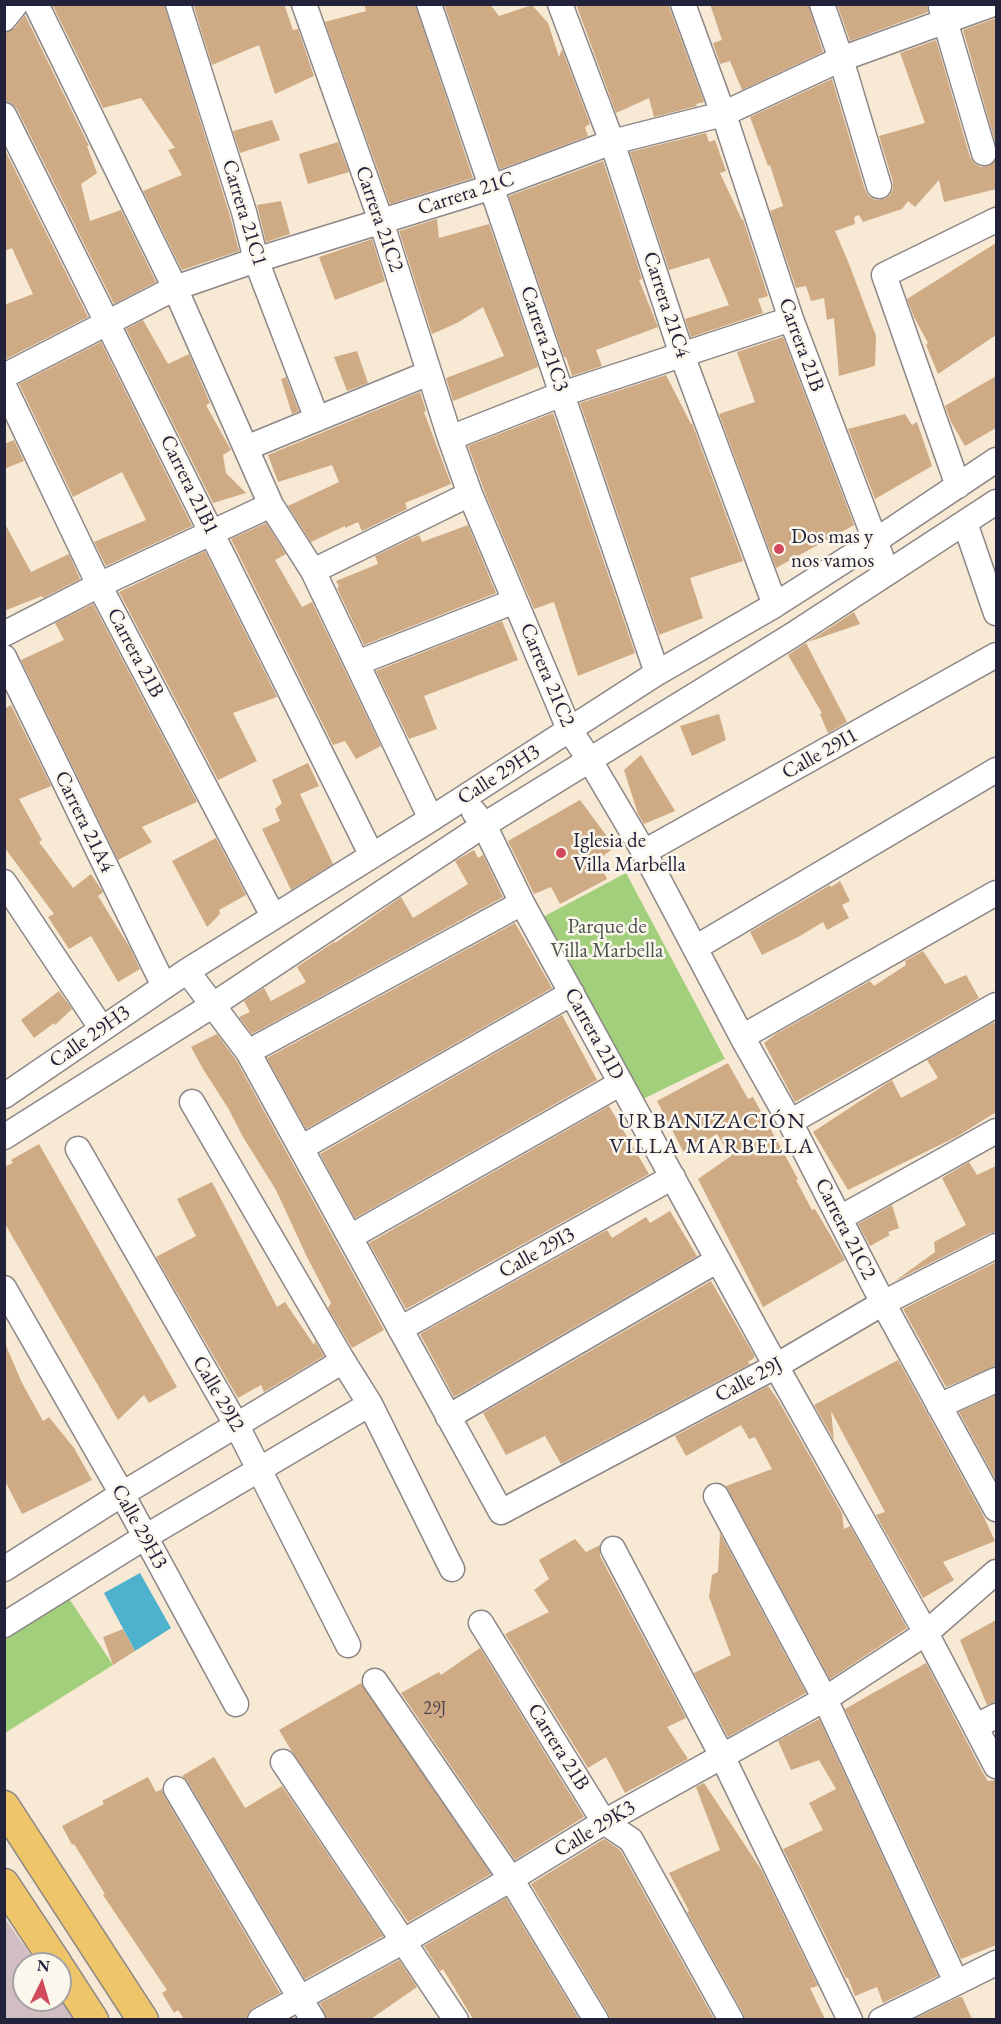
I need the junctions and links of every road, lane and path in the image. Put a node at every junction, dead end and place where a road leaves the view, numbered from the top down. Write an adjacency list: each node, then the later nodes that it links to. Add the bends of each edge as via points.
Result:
1 (16, 4): 11 (street)
2 (36, 4): 22 (street)
3 (178, 4): 21 (street, Carrera 21C1)
4 (304, 4): 20 (street, Carrera 21C2)
5 (429, 4): 18 (street, Carrera 21C3)
6 (560, 4): 15 (street, Carrera 21C4)
7 (683, 4): 13 (street, Carrera 21B)
8 (822, 4): 12 (street)
9 (993, 4): 10 (street)
10 (943, 12): 12 (street); 16 (street)
11 (4, 19)
12 (841, 59): 13 (street); 17 (street)
13 (723, 114): 15 (street, Carrera 21C); 23 (street, Carrera 21B)
14 (4, 115): 24 (street, Carrera 21B1)
15 (612, 142): 18 (street, Carrera 21C); 25 (street, Carrera 21C4)
16 (984, 153)
17 (879, 186)
18 (492, 187): 20 (street, Carrera 21C); 29 (street, Carrera 21C3)
19 (996, 220): 34 (street, via 884,275)
20 (381, 221): 21 (street, Carrera 21C); 26 (street, Carrera 21C2)
21 (256, 260): 22 (street, Carrera 21C); 30 (street, Carrera 21C1)
22 (175, 288): 24 (street, Carrera 21C); 32 (street)
23 (791, 319): 25 (street); 40 (street, Carrera 21B)
24 (108, 321): 27 (street, Carrera 21C); 39 (street, Carrera 21B1)
25 (682, 355): 29 (street); 46 (street, Carrera 21C4)
26 (429, 373): 30 (street); 31 (street, Carrera 21C2)
27 (4, 376)
28 (4, 386): 43 (street, Carrera 21B)
29 (562, 394): 31 (street); 51 (street, Carrera 21C3)
30 (317, 419): 32 (street)
31 (450, 438): 35 (street, Carrera 21C2)
32 (246, 448): 37 (street)
33 (996, 460): 34 (street, Calle 29H3)
34 (958, 486): 40 (street, Calle 29H3)
35 (470, 494): 41 (street); 44 (street, Carrera 21C2)
36 (996, 502): 38 (street, Calle 29H3)
37 (271, 505): 39 (street); 41 (street)
38 (965, 523): 42 (street, Calle 29H3); 45 (street)
39 (212, 533): 43 (street); 59 (street, Carrera 21B1)
40 (875, 541): 42 (street, Carrera 21B); 46 (street, Calle 29H3)
41 (313, 571): 50 (street)
42 (888, 574): 53 (street, Calle 29H3)
43 (99, 585): 47 (street); 63 (street, Carrera 21B)
44 (515, 601): 50 (street); 52 (street, Carrera 21C2)
45 (995, 604)
46 (775, 605): 51 (street, Calle 29H3)
47 (4, 634)
48 (996, 655): 58 (street, Calle 29I1)
49 (4, 657): 66 (street, Carrera 21A4)
50 (357, 663): 56 (street)
51 (657, 674): 52 (street, Calle 29H3)
52 (569, 729): 53 (street, Carrera 21C2); 55 (street, Calle 29H3)
53 (590, 759): 57 (street, Calle 29H3); 58 (street, Carrera 21C2)
54 (996, 770): 64 (street)
55 (463, 798): 56 (street, Calle 29H3); 57 (street, Carrera 21D)
56 (431, 819): 59 (street, Calle 29H3)
57 (484, 825): 62 (street, Carrera 21D); 68 (street, Calle 29H3)
58 (644, 852): 64 (street, Carrera 21C2)
59 (372, 856): 63 (street, Calle 29H3)
60 (4, 882): 70 (street)
61 (996, 893): 71 (street)
62 (522, 903): 67 (street, Carrera 21D); 72 (street)
63 (273, 916): 65 (street, Calle 29H3)
64 (695, 948): 71 (street, Carrera 21C2)
65 (187, 971): 66 (street, Calle 29H3); 68 (street)
66 (164, 986): 70 (street, Calle 29H3)
67 (572, 993): 73 (street, Carrera 21D); 79 (street)
68 (213, 1005): 72 (street); 78 (street, Calle 29H3)
69 (996, 1005): 76 (street)
70 (102, 1029): 74 (street, Calle 29H3)
71 (742, 1037): 76 (street, Carrera 21C2)
72 (248, 1052): 79 (street)
73 (621, 1083): 81 (street, Carrera 21D); 83 (street)
74 (4, 1096)
75 (192, 1102): 89 (street)
76 (790, 1122): 82 (street, Carrera 21C2)
77 (996, 1131): 82 (street)
78 (4, 1137)
79 (301, 1148): 83 (street)
80 (78, 1149): 95 (street, Calle 29I2)
81 (673, 1177): 85 (street, Carrera 21D); 88 (street, Calle 29I3)
82 (840, 1218): 87 (street, Carrera 21C2)
83 (350, 1237): 88 (street)
84 (996, 1246): 87 (street, Calle 29J)
85 (718, 1260): 90 (street, Carrera 21D); 94 (street)
86 (4, 1288): 97 (street, Calle 29H3)
87 (883, 1303): 90 (street, Calle 29J); 93 (street, Carrera 21C2)
88 (400, 1329): 94 (street)
89 (343, 1361): 92 (street); 95 (street)
90 (776, 1366): 94 (street, Calle 29J, via 501,1512); 107 (street)
91 (996, 1380): 93 (street)
92 (370, 1404): 96 (street); 103 (street)
93 (939, 1406): 99 (street, Carrera 21C2)
94 (448, 1417)
95 (237, 1426): 96 (street, Calle 29I2); 97 (street)
96 (260, 1471): 100 (street); 108 (street, Calle 29I2)
97 (122, 1494): 100 (street, Calle 29H3); 102 (street)
98 (716, 1496): 110 (street)
99 (996, 1509)
100 (146, 1537): 106 (street); 111 (street, Calle 29H3)
101 (613, 1549): 113 (street)
102 (7, 1562)
103 (452, 1569)
104 (996, 1572): 107 (street, Calle 29K3)
105 (481, 1623): 118 (street, Carrera 21B)
106 (4, 1625)
107 (927, 1632): 110 (street, Calle 29K3); 112 (street)
108 (348, 1645)
109 (375, 1681): 119 (street)
110 (825, 1699): 113 (street, Calle 29K3); 124 (street)
111 (236, 1704)
112 (986, 1721): 115 (street)
113 (722, 1756): 118 (street, Calle 29K3); 134 (street)
114 (283, 1762): 121 (street)
115 (996, 1766)
116 (176, 1789): 126 (street)
117 (4, 1806): 128 (main road)
118 (604, 1822): 119 (street, Calle 29K3); 133 (street, Carrera 21B, via 631,1840)
119 (511, 1880): 121 (street, Calle 29K3); 132 (street)
120 (4, 1884): 122 (main road)
121 (404, 1941): 126 (street, Calle 29K3); 131 (street)
122 (49, 1952)
123 (995, 1968): 124 (street)
124 (956, 1982): 135 (street)
125 (72, 1987): 127 (main road)
126 (300, 1998): 129 (street, Calle 29K3); 130 (street)
127 (93, 2019)
128 (143, 2019)
129 (260, 2019)
130 (313, 2019)
131 (456, 2019)
132 (596, 2019)
133 (731, 2019)
134 (850, 2019)
135 (881, 2019)

